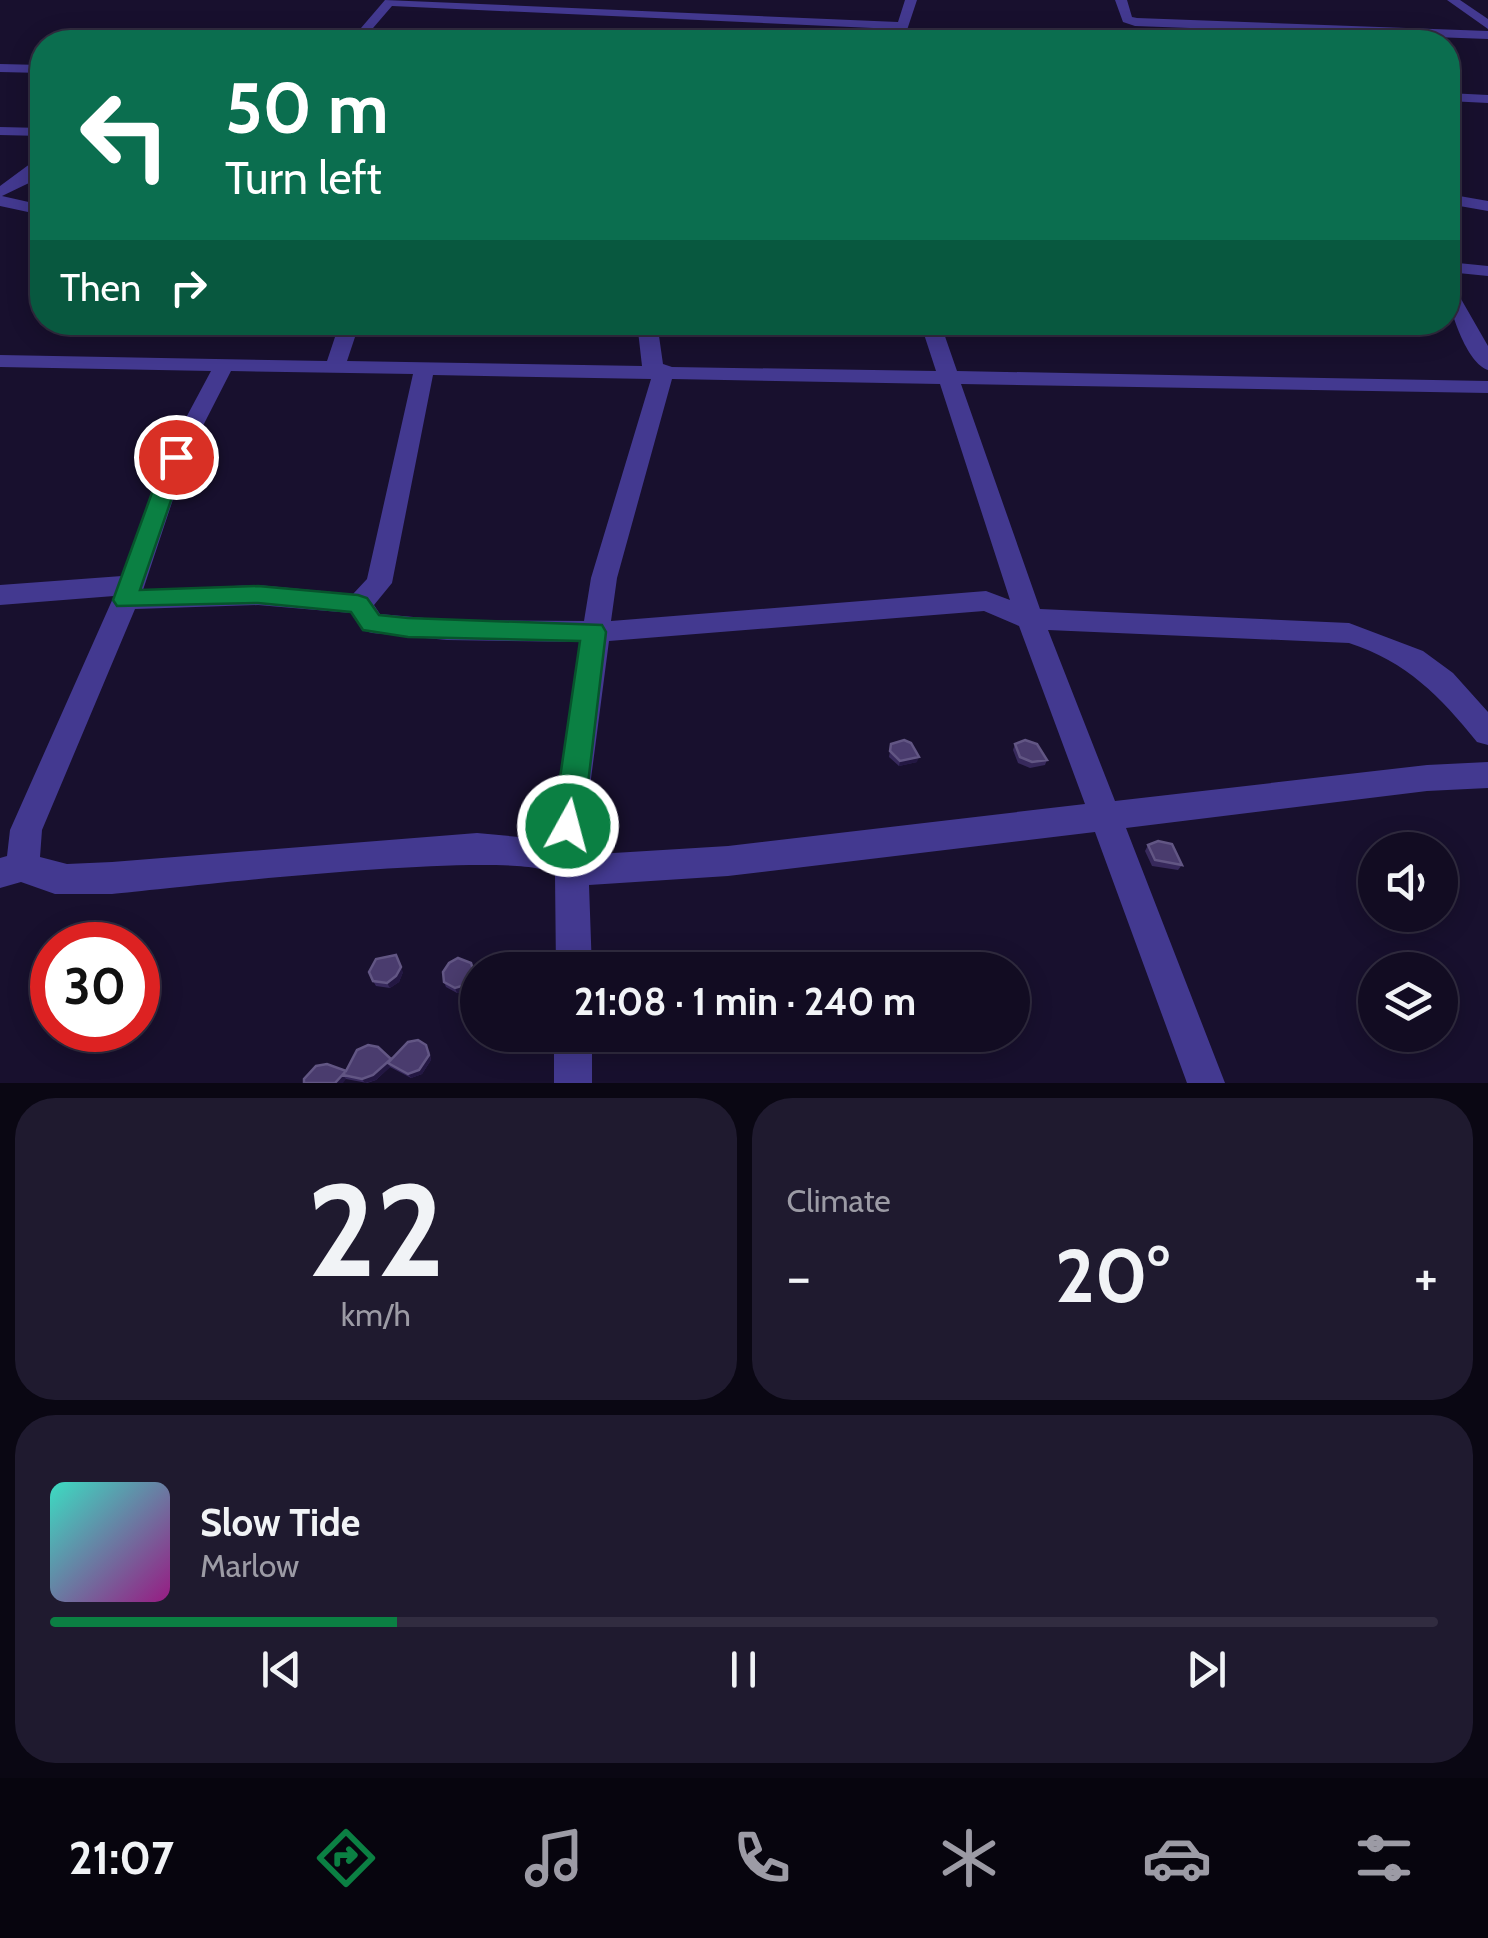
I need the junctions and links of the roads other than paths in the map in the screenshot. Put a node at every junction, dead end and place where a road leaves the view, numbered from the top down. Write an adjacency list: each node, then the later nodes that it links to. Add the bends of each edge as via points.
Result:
1 (655, 0): 6 (street)
2 (911, 0): 8 (street)
3 (1121, 0): 11 (street, via 1132,27)
4 (1453, 0): 7 (street)
5 (390, 1): 6 (street); 9 (street)
6 (648, 13): 8 (street)
7 (1488, 25)
8 (902, 26): 10 (street)
9 (365, 30)
10 (901, 30)
11 (1266, 30)
12 (1460, 34): 13 (street)
13 (1488, 35)
14 (0, 68): 15 (street)
15 (30, 69)
16 (1460, 97): 17 (street)
17 (1488, 98)
18 (0, 130): 19 (street)
19 (30, 131)
20 (30, 173): 21 (street)
21 (0, 192)
22 (0, 201): 25 (street)
23 (1460, 201): 24 (street)
24 (1488, 206)
25 (30, 207)
26 (1460, 268): 27 (street)
27 (1488, 271)
28 (1460, 314): 33 (street)
29 (346, 335): 35 (street)
30 (650, 335): 37 (street)
31 (934, 335): 38 (street)
32 (0, 362): 34 (street)
33 (1488, 364)
34 (224, 365): 35 (street); 40 (street, via 176,457)
35 (335, 367): 36 (street)
36 (424, 370): 37 (street); 42 (street, via 379,583)
37 (659, 370): 38 (street); 44 (street)
38 (948, 375): 39 (street); 43 (street)
39 (1488, 387)
40 (128, 592): 41 (street); 42 (street); 49 (street)
41 (0, 594)
42 (358, 604): 44 (street, via 372,623 408,628)
43 (1030, 619): 44 (street, via 986,601); 45 (street, via 1349,633 1395,646 1440,675); 47 (street)
44 (594, 632): 48 (street)
45 (1488, 734)
46 (1488, 775): 47 (street)
47 (1106, 818): 48 (street, via 728,861); 53 (street)
48 (568, 866): 49 (street, via 543,852 477,848 112,878); 50 (street)
49 (12, 870)
50 (573, 952)
51 (573, 1052): 52 (street)
52 (573, 1083)
53 (1206, 1083)

